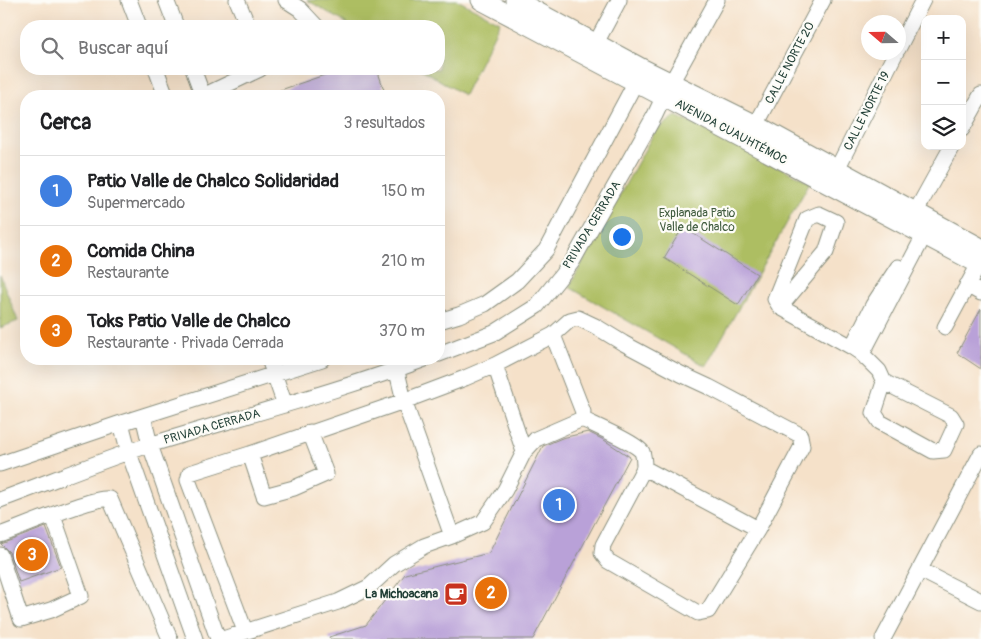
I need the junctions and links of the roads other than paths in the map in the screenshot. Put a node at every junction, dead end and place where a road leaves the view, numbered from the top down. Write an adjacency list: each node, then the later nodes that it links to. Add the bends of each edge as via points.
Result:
1 (129, 0): 11 (street)
2 (166, 0): 12 (street)
3 (237, 0): 13 (street)
4 (286, 0): 14 (street)
5 (481, 0): 21 (main road, AVENIDA CUAUHTÉMOC)
6 (515, 0): 16 (main road, AVENIDA CUAUHTÉMOC)
7 (619, 0): 16 (street)
8 (717, 0): 22 (street, PRIVADA CERRADA)
9 (823, 0): 28 (street, CALLE NORTE 20)
10 (923, 0): 15 (street)
11 (137, 20)
12 (174, 20)
13 (245, 20)
14 (310, 20)
15 (906, 33)
16 (596, 43): 21 (main road, AVENIDA CUAUHTÉMOC)
17 (892, 60): 30 (street, CALLE NORTE 19)
18 (158, 75): 23 (street)
19 (195, 75): 24 (street)
20 (247, 75): 25 (street)
21 (640, 75): 22 (main road, AVENIDA CUAUHTÉMOC); 36 (street, via 546,250 517,281 485,304)
22 (667, 89): 28 (main road, AVENIDA CUAUHTÉMOC); 31 (main road, AVENIDA CUAUHTÉMOC); 40 (street, PRIVADA CERRADA, via 572,262 537,306 494,333)
23 (164, 90)
24 (201, 90)
25 (216, 90)
26 (981, 95): 27 (street)
27 (966, 121)
28 (756, 125): 30 (main road, AVENIDA CUAUHTÉMOC)
29 (950, 150): 31 (street)
30 (837, 169): 31 (main road, AVENIDA CUAUHTÉMOC)
31 (923, 223): 32 (main road, AVENIDA CUAUHTÉMOC); 39 (street, via 910,263 879,307)
32 (980, 259): 33 (street)
33 (968, 284): 34 (street); 37 (street)
34 (981, 293)
35 (780, 307): 35 (street, via 826,252 836,222 819,214 807,220 775,299); 39 (street)
36 (445, 319)
37 (945, 327)
38 (552, 335): 45 (street); 51 (street, via 583,412); 63 (street, via 570,320 578,318 800,436 802,446)
39 (857, 350): 47 (street, via 878,371)
40 (445, 352)
41 (272, 365): 46 (street)
42 (304, 365): 46 (street)
43 (392, 365): 49 (street, PRIVADA CERRADA)
44 (395, 365): 48 (street)
45 (495, 365): 48 (street); 55 (street)
46 (276, 374): 49 (street); 50 (street)
47 (884, 382): 47 (street, via 951,416 956,424 944,450 933,451 880,422 874,413)
48 (404, 401): 53 (street); 65 (street)
49 (285, 406): 54 (street, PRIVADA CERRADA)
50 (143, 416): 52 (street); 54 (street)
51 (582, 419): 55 (street, via 536,439); 60 (street, via 641,450)
52 (120, 423): 56 (street); 59 (street)
53 (310, 432): 57 (street); 57 (street, via 326,474 294,488 264,496)
54 (150, 445): 56 (street, PRIVADA CERRADA); 72 (street)
55 (524, 452): 65 (street, via 506,490 483,522)
56 (129, 453): 61 (street, PRIVADA CERRADA); 71 (street)
57 (250, 454): 69 (street, via 190,473 188,480)
58 (981, 454): 67 (street)
59 (0, 464)
60 (644, 468): 63 (street); 63 (street, via 603,545 602,553 608,561 698,613 708,611)
61 (0, 500)
62 (52, 516): 64 (street); 66 (street, via 81,596 21,619); 70 (street, via 104,498 110,499)
63 (758, 529)
64 (0, 535)
65 (452, 536): 69 (street, via 424,546 394,564 369,587 338,602)
66 (0, 555)
67 (920, 570): 68 (street); 74 (street)
68 (981, 600)
69 (245, 631): 73 (street)
70 (170, 639)
71 (194, 639)
72 (218, 639)
73 (223, 639)
74 (883, 639)

